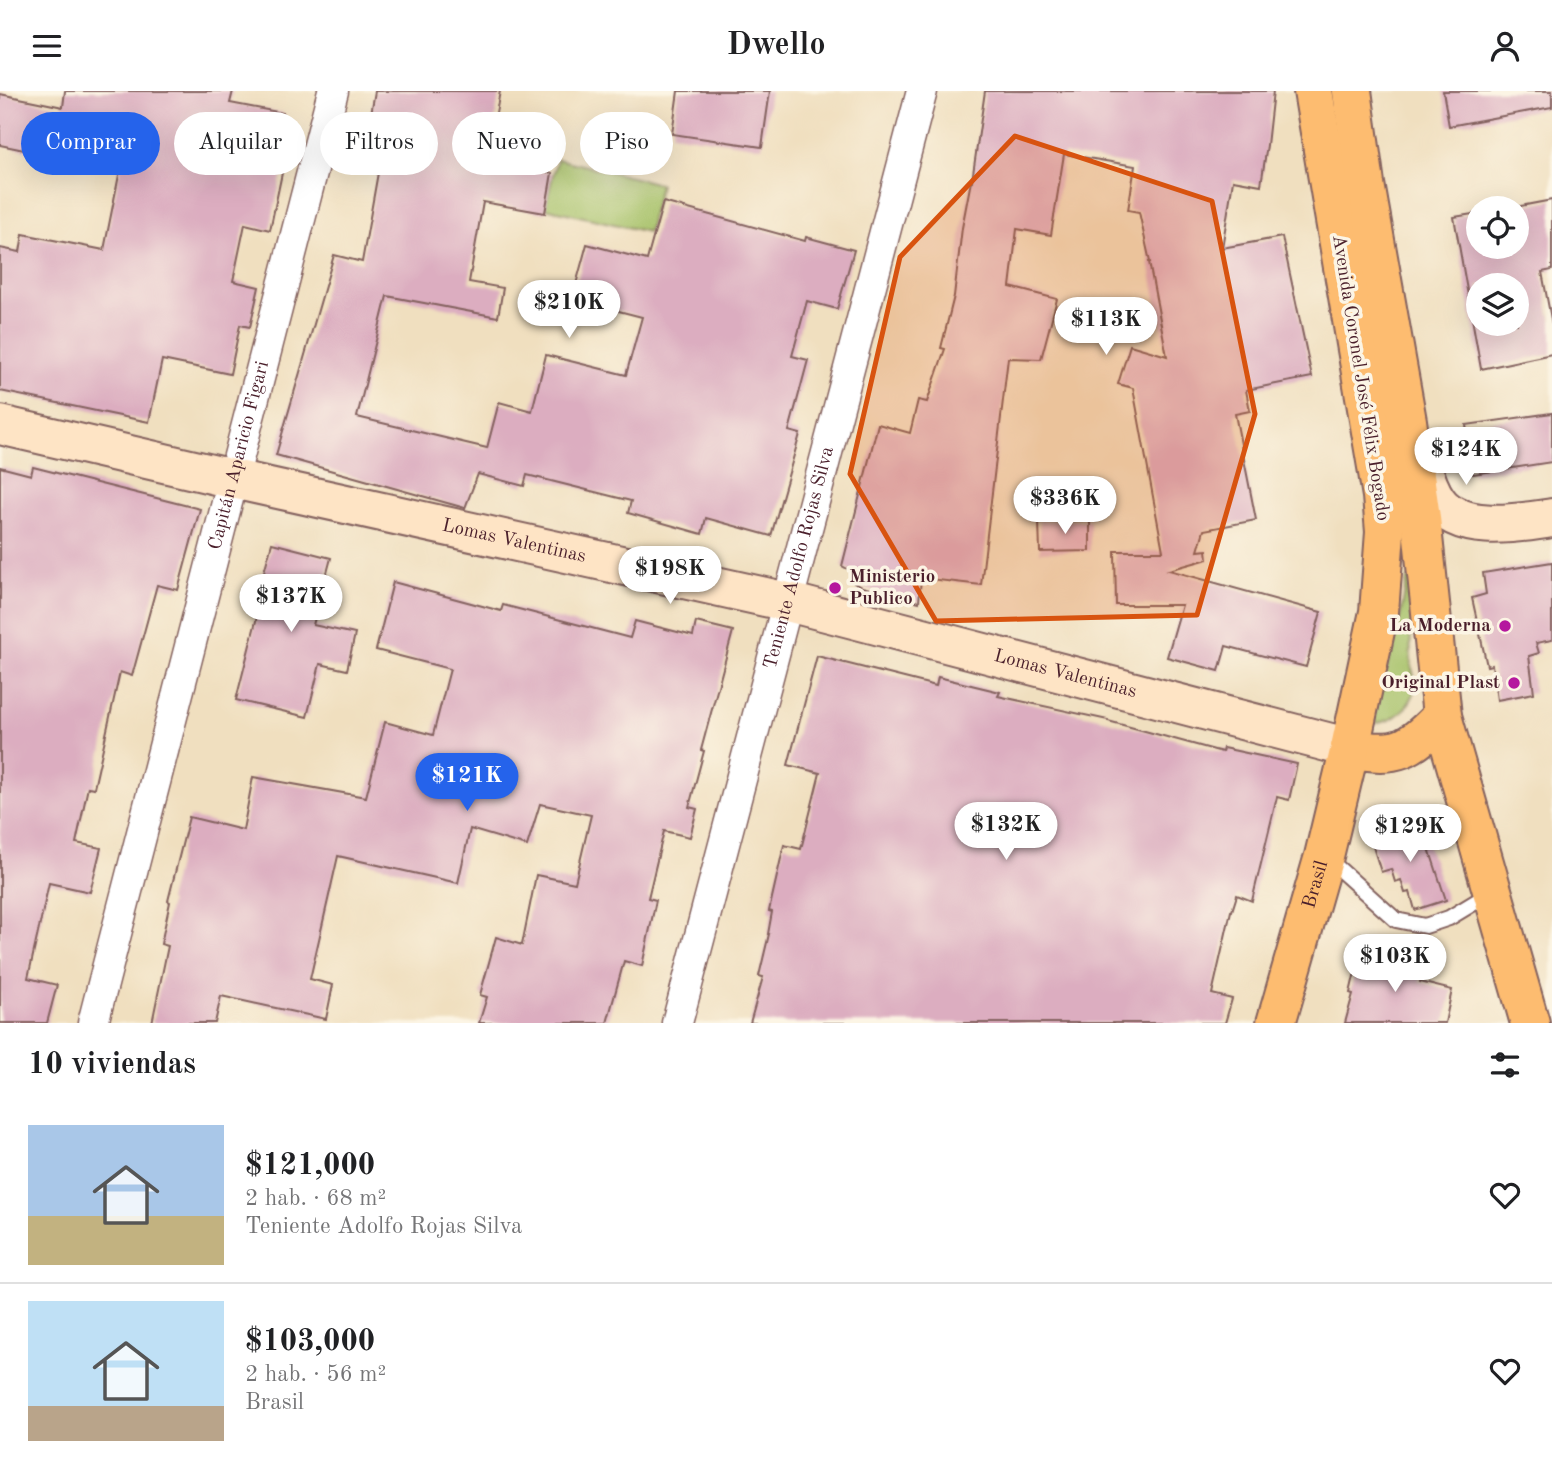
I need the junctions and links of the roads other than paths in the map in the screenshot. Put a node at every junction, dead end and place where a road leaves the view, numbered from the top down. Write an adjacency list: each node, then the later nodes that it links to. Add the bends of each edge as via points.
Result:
1 (333, 91): 7 (street, Capitán Aparicio Figari)
2 (922, 91): 9 (street, Teniente Adolfo Rojas Silva)
3 (1313, 91): 11 (main road, Avenida Coronel José Félix Bogado, via 1385,532 1379,612)
4 (1352, 91): 5 (main road, Avenida Coronel José Félix Bogado)
5 (1407, 421): 8 (street, via 1435,499 1443,508 1461,519 1494,524); 10 (main road, Avenida Coronel José Félix Bogado)
6 (0, 425): 7 (street, Lomas Valentinas)
7 (233, 479): 9 (street, Lomas Valentinas); 14 (street, Capitán Aparicio Figari)
8 (1552, 518)
9 (788, 602): 11 (street, Lomas Valentinas); 15 (street, Teniente Adolfo Rojas Silva)
10 (1442, 716): 11 (main road, via 1420,739 1396,751); 13 (main road, Avenida Coronel José Félix Bogado)
11 (1350, 748): 12 (main road, Brasil)
12 (1324, 856): 13 (lane, via 1396,920 1425,926 1450,918); 16 (main road, Brasil)
13 (1493, 891): 17 (main road, Avenida Coronel José Félix Bogado)
14 (93, 1023)
15 (677, 1023)
16 (1276, 1023)
17 (1530, 1023)

